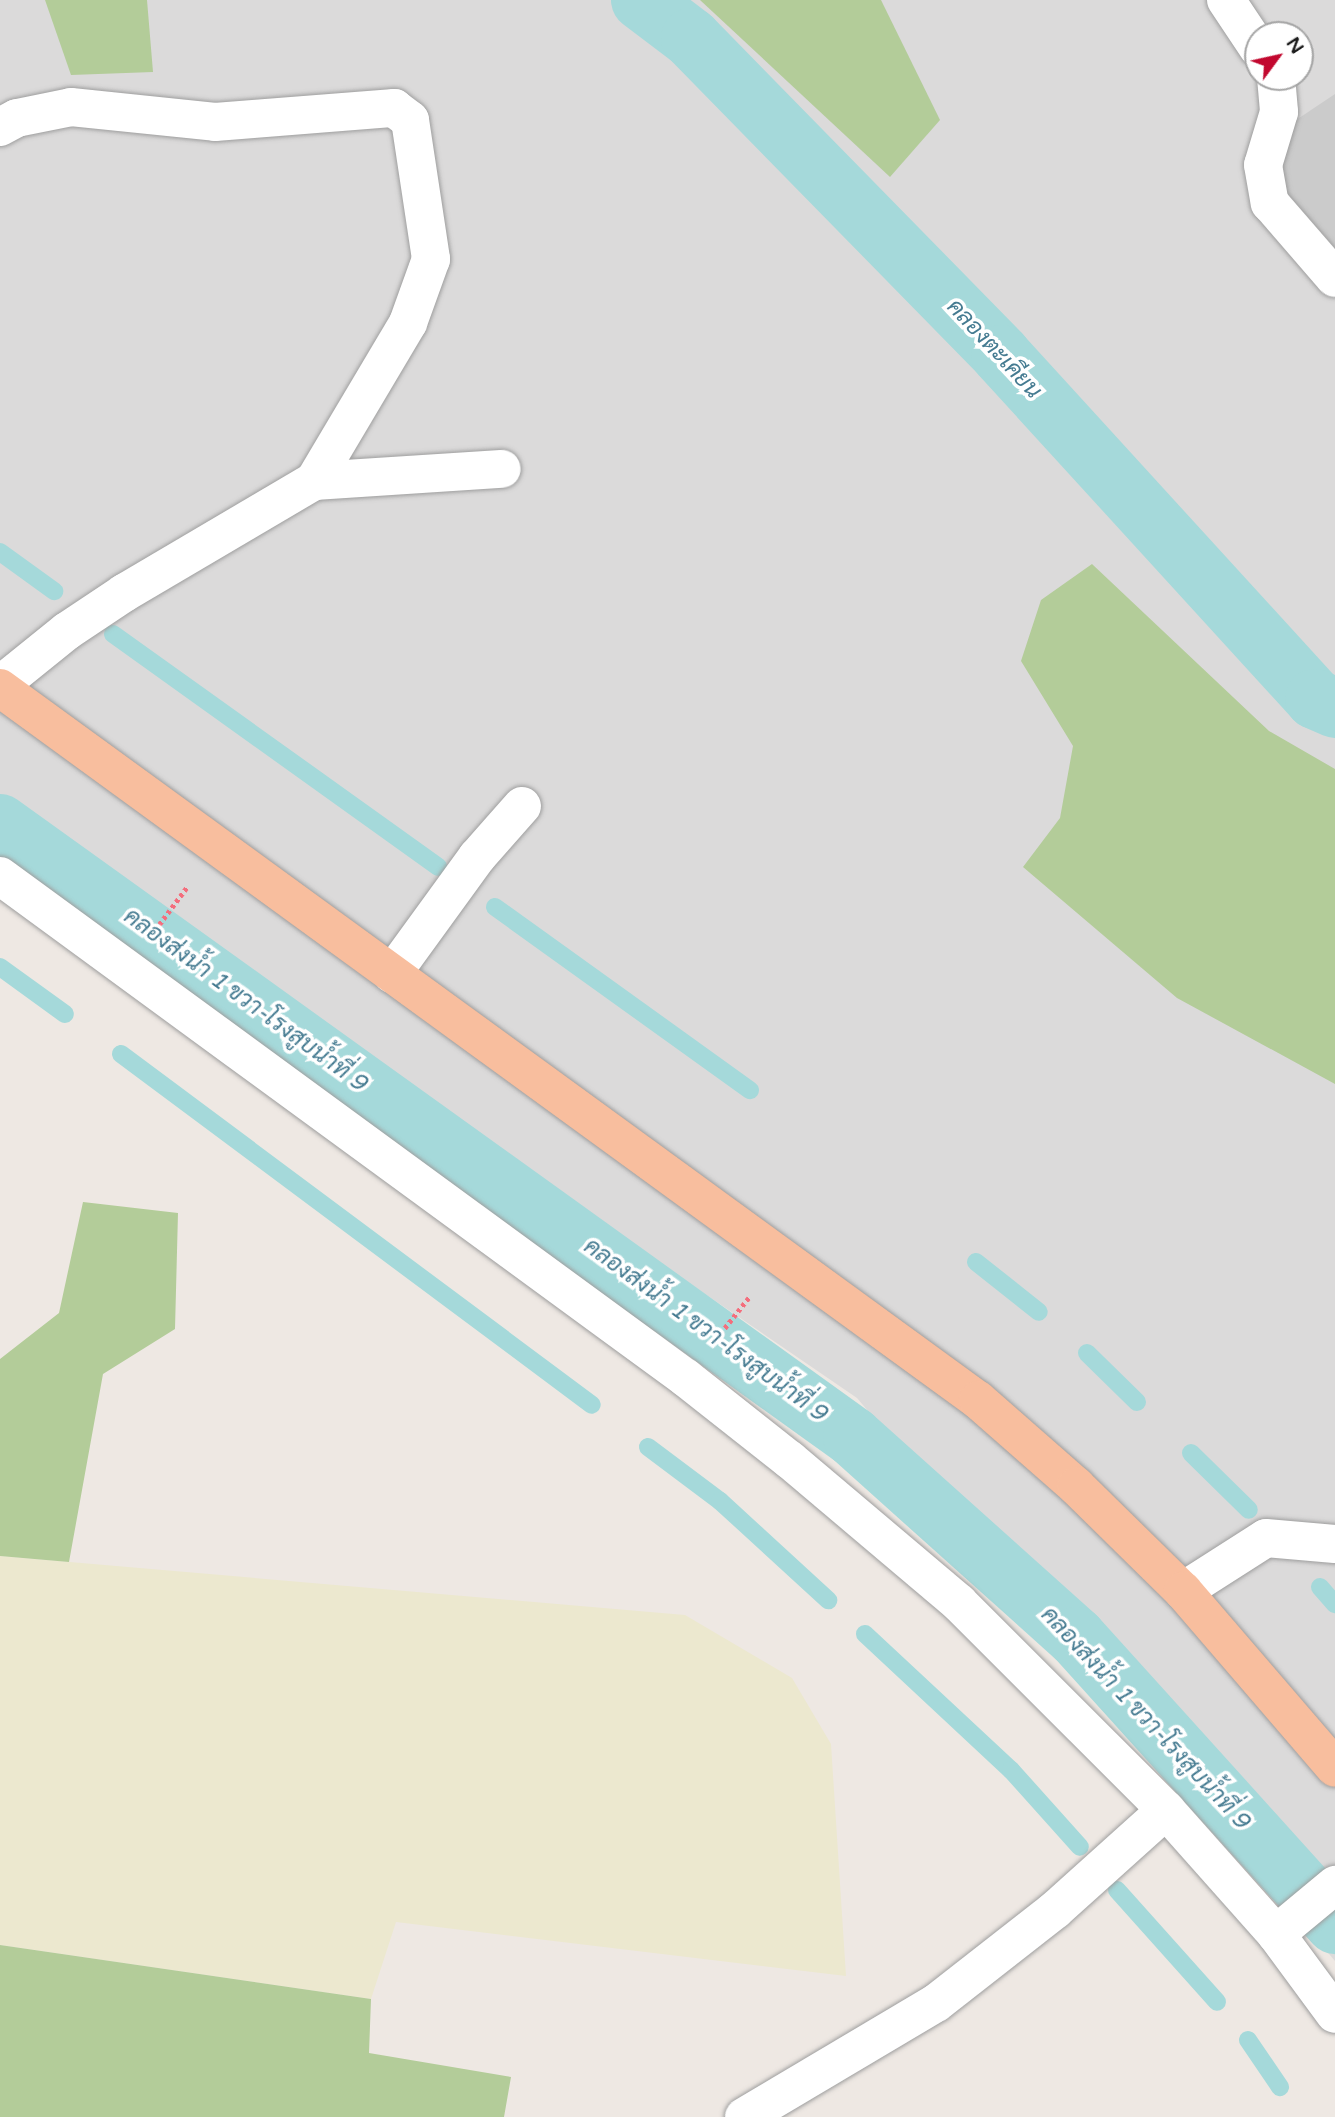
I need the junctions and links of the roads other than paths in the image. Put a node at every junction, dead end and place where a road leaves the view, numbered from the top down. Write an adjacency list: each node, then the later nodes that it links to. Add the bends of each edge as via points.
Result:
1 (1226, 0): 2 (street)
2 (1244, 27)
3 (1277, 91): 5 (street, via 1279,112 1263,165 1270,203)
4 (0, 127): 7 (street, via 18,118 71,107 215,122 394,108 411,120 430,258 408,323)
5 (1335, 278)
6 (502, 469): 7 (street)
7 (314, 481): 8 (street, via 124,593 67,631)
8 (0, 687): 11 (main road)
9 (522, 806): 11 (street, via 477,857)
10 (0, 876): 15 (street, via 686,1378 790,1460 959,1603)
11 (392, 974): 13 (main road, via 978,1400 1076,1486)
12 (1335, 1544): 13 (street, via 1266,1538)
13 (1183, 1591): 14 (main road)
14 (1335, 1769)
15 (1166, 1810): 17 (street); 19 (street, via 1055,1910 936,2003)
16 (1335, 1885): 17 (street)
17 (1286, 1926): 18 (street)
18 (1335, 2014)
19 (744, 2117)

